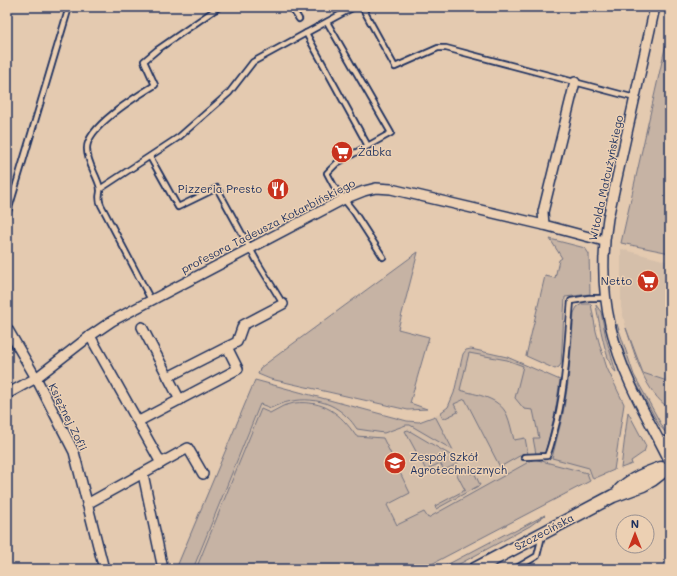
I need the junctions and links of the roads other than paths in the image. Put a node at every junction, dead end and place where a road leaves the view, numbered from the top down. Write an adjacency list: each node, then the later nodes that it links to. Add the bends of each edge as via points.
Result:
1 (69, 7): 16 (lane)
2 (219, 7): 14 (lane, via 144,61 155,85 115,110 89,140 88,155)
3 (291, 7): 7 (lane)
4 (354, 7): 8 (lane)
5 (362, 7): 10 (lane, via 395,67 443,48)
6 (655, 7): 11 (street, Witolda Małcużyńskiego)
7 (299, 19)
8 (327, 22): 9 (lane); 12 (lane, via 391,133)
9 (306, 33): 12 (lane); 13 (lane, via 253,62 229,93 179,137)
10 (575, 82): 11 (lane); 17 (street, via 543,212)
11 (635, 98): 18 (street, Witolda Małcużyńskiego)
12 (368, 146): 15 (lane, via 337,163 327,173)
13 (150, 157): 14 (lane); 19 (lane, via 178,207 218,188)
14 (100, 189): 22 (lane, via 98,198 101,205)
15 (344, 199): 17 (street, profesora Tadeusza Kotarbińskiego, via 376,188 391,189); 19 (street, profesora Tadeusza Kotarbińskiego); 20 (lane)
16 (7, 215)
17 (544, 225): 18 (street, profesora Tadeusza Kotarbińskiego)
18 (604, 241): 21 (street, Witolda Małcużyńskiego)
19 (250, 248): 22 (street, profesora Tadeusza Kotarbińskiego); 23 (lane)
20 (383, 257)
21 (605, 298): 33 (street, Witolda Małcużyńskiego, via 619,356); 35 (lane, via 571,301 564,382 551,444 547,456)
22 (151, 300): 26 (street, profesora Tadeusza Kotarbińskiego)
23 (283, 304): 27 (street, via 243,324 236,342)
24 (142, 327): 28 (street)
25 (7, 328): 29 (street, Księżnej Zofii)
26 (90, 336): 29 (street, profesora Tadeusza Kotarbińskiego); 32 (street)
27 (227, 347): 28 (street); 31 (street, via 238,369)
28 (168, 376): 31 (street)
29 (36, 378): 30 (street, profesora Tadeusza Kotarbińskiego); 40 (street, Księżnej Zofii, via 74,452)
30 (7, 394)
31 (180, 400): 32 (street)
32 (139, 421): 36 (street)
33 (660, 440): 34 (street); 37 (street, Witolda Małcużyńskiego)
34 (670, 442)
35 (524, 457)
36 (161, 463): 38 (street); 39 (street, via 188,448)
37 (670, 464): 41 (street, Szczecińska, via 643,485 613,496)
38 (143, 474): 40 (street); 43 (street)
39 (203, 474)
40 (88, 504): 42 (street, Księżnej Zofii)
41 (543, 532): 44 (street, Szczecińska); 45 (lane, via 537,556)
42 (104, 569)
43 (163, 569)
44 (475, 569)
45 (515, 569)

